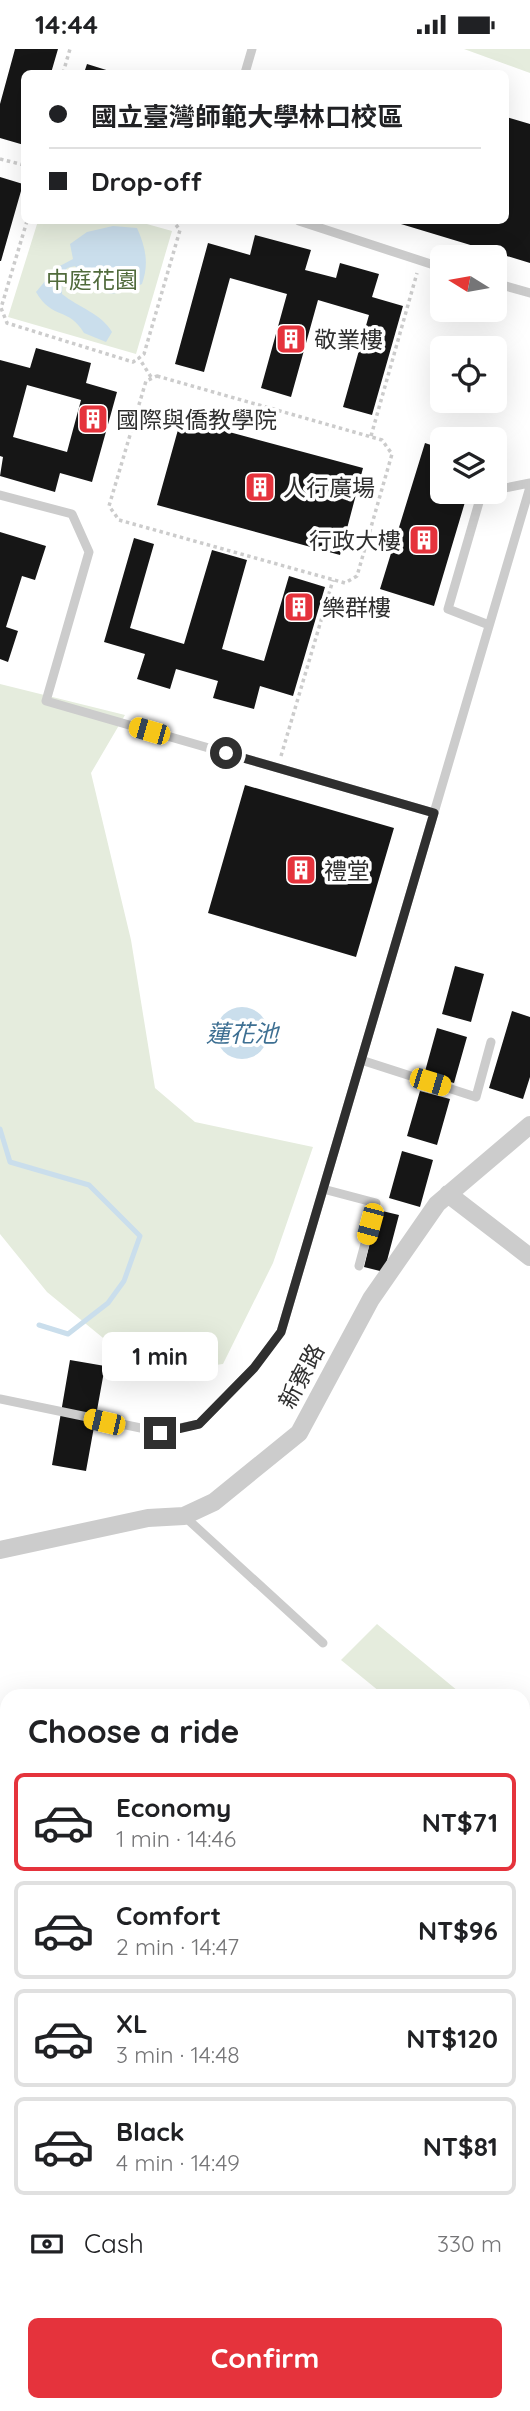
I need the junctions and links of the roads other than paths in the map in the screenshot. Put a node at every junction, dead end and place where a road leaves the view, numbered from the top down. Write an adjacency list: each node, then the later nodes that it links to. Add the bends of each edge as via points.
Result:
1 (252, 49): 2 (lane)
2 (246, 70)
3 (308, 224): 4 (lane)
4 (430, 264)
5 (508, 287): 6 (lane)
6 (530, 293)
7 (530, 485): 8 (lane); 11 (lane)
8 (507, 488)
9 (0, 495): 12 (lane, via 72,514 89,552 46,701)
10 (479, 504): 11 (lane, via 448,609)
11 (489, 625): 12 (lane)
12 (434, 813): 14 (lane)
13 (491, 1041): 14 (lane, via 476,1097)
14 (361, 1061): 16 (lane)
15 (530, 1125): 17 (street, 新寮路)
16 (323, 1189): 19 (lane, via 376,1203); 20 (lane, via 281,1332 254,1368 199,1424 160,1433)
17 (448, 1194): 18 (street); 21 (street, 新寮路, via 372,1299 299,1433 214,1502)
18 (530, 1257)
19 (359, 1266)
20 (0, 1399)
21 (184, 1516): 22 (street, 新寮路, via 148,1518); 23 (lane)
22 (0, 1550)
23 (323, 1643)

